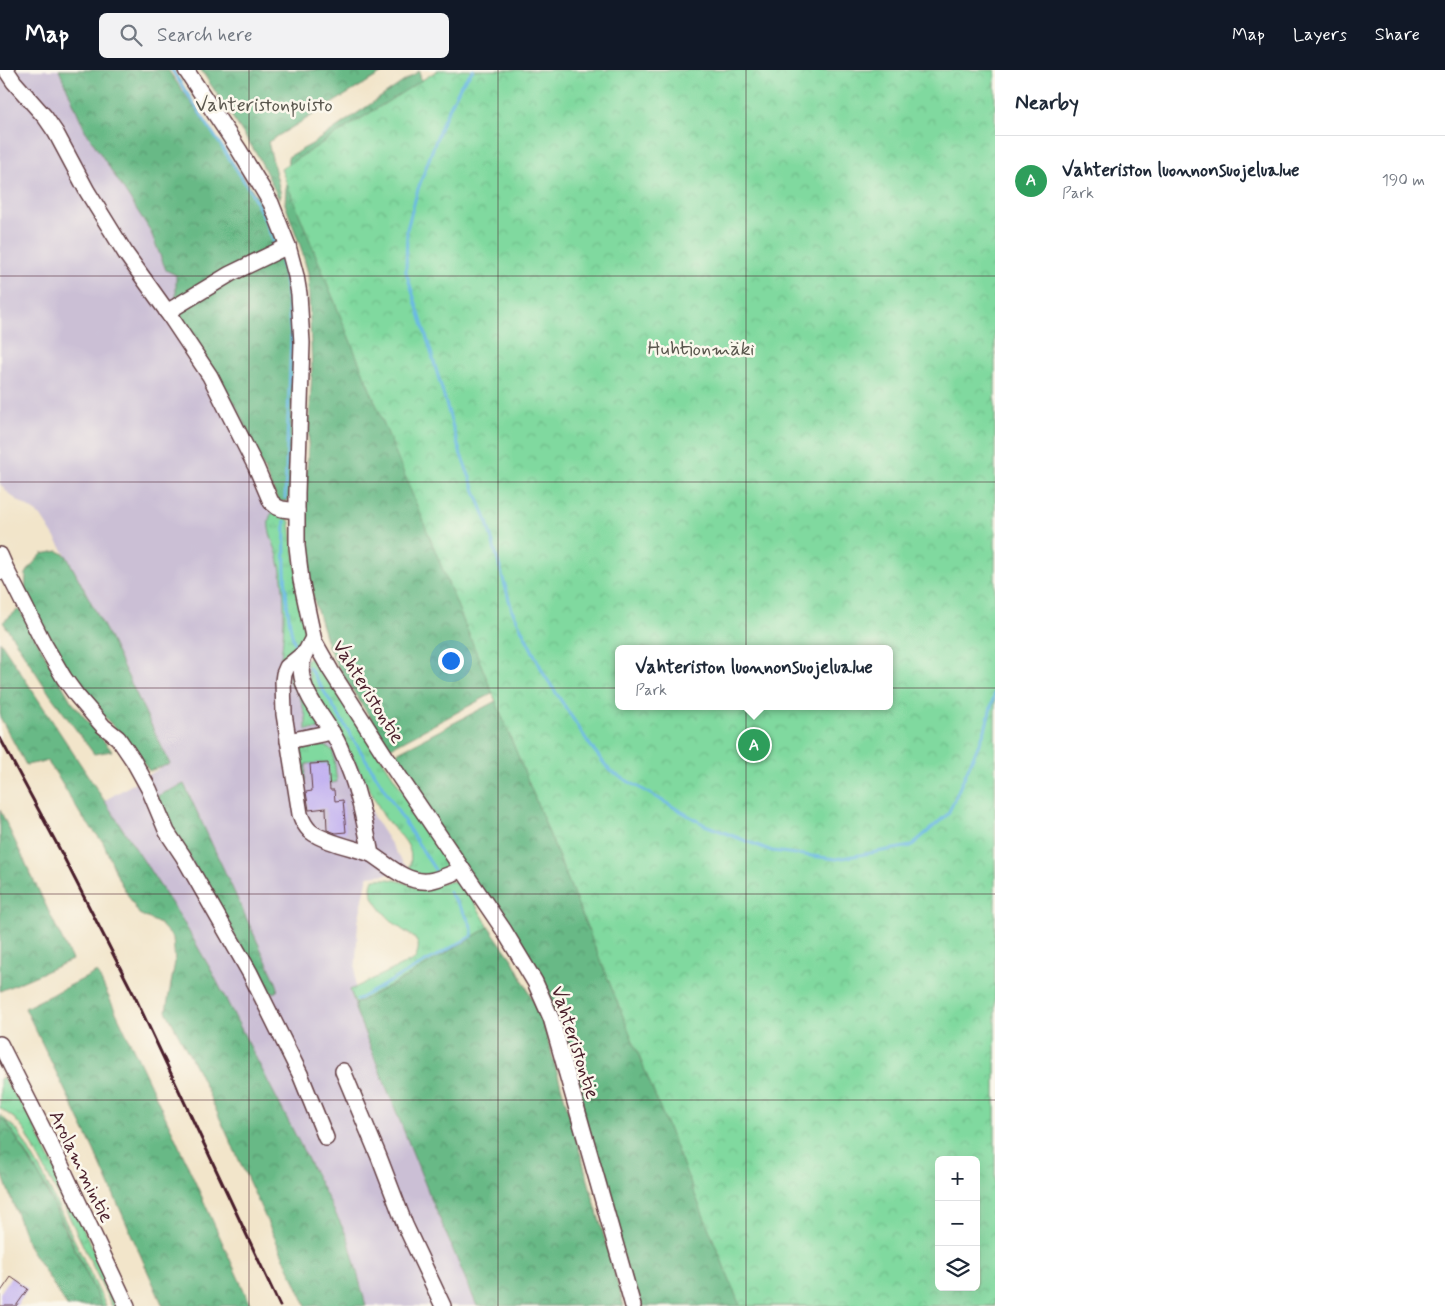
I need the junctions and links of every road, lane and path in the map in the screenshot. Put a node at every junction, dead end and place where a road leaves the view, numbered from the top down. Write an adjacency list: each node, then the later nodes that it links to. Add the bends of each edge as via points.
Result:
1 (6, 70): 4 (street, via 51,125 87,192)
2 (186, 70): 3 (street, Vahteristontie, via 261,184)
3 (288, 246): 4 (street, via 230,274); 5 (street, Vahteristontie, via 299,294 302,343)
4 (167, 312): 5 (street, via 210,376 272,502 282,509)
5 (297, 511): 8 (street, Vahteristontie, via 299,568)
6 (0, 555): 7 (street)
7 (3, 572): 16 (street, via 64,678 103,726 118,738 133,760 167,832 250,973 300,1074)
8 (313, 638): 9 (street); 13 (street, Vahteristontie, via 386,757)
9 (304, 654): 10 (street, via 301,666 304,685); 11 (street, via 290,664 284,674 283,705)
10 (332, 732): 11 (street); 12 (street, via 358,789)
11 (288, 741): 12 (street, via 298,808 306,826 320,837)
12 (371, 854): 13 (street, via 413,880 434,880)
13 (462, 870): 19 (street, Vahteristontie, via 502,929 546,1005)
14 (0, 1044): 17 (street, Arolammintie)
15 (343, 1071): 18 (street, via 405,1225)
16 (326, 1138)
17 (127, 1306)
18 (443, 1306)
19 (632, 1306)

